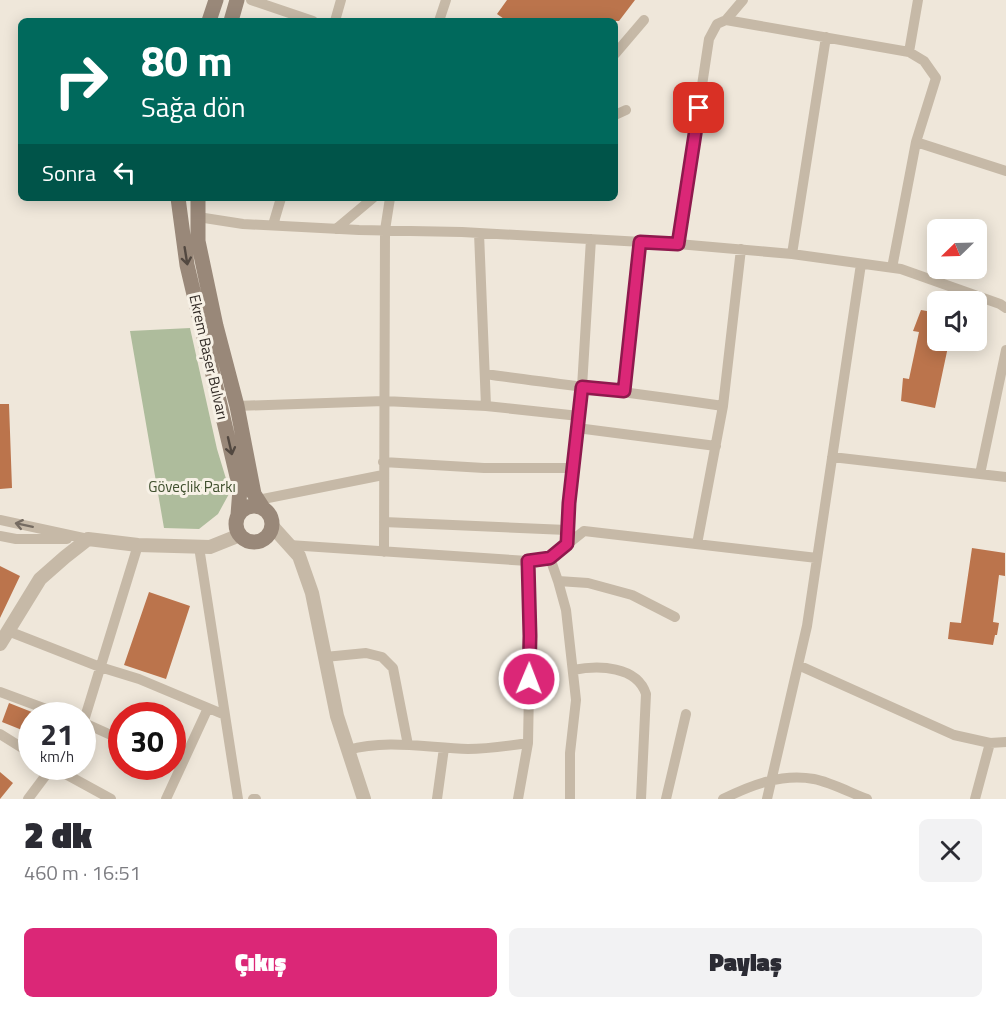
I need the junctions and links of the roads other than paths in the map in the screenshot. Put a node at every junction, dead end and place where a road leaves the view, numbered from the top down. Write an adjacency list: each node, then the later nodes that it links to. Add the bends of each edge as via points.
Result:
1 (216, 0): 8 (main road)
2 (237, 0): 9 (main road)
3 (251, 0): 10 (street)
4 (341, 0): 11 (street)
5 (446, 0): 12 (street)
6 (743, 0): 14 (street)
7 (918, 0): 17 (street)
8 (211, 18)
9 (232, 18)
10 (304, 18)
11 (336, 18)
12 (440, 18)
13 (644, 20): 16 (street)
14 (726, 20): 15 (street); 34 (street, via 717,24 709,39)
15 (825, 37): 17 (street); 36 (street)
16 (618, 50)
17 (909, 52): 20 (street, via 924,61 936,78)
18 (626, 110): 19 (street)
19 (618, 113)
20 (916, 142): 21 (street); 38 (street)
21 (1006, 171)
22 (178, 201): 57 (main road, Ekrem Başer Bulvarı, one-way to 57, via 188,265 240,489)
23 (198, 201): 27 (main road, Ekrem Başer Bulvarı)
24 (280, 201): 28 (street)
25 (369, 201): 29 (street)
26 (390, 201): 30 (street)
27 (198, 217): 28 (street); 45 (main road, Ekrem Başer Bulvarı, via 198,240)
28 (273, 225): 29 (street)
29 (336, 229): 30 (street)
30 (385, 230): 31 (street); 44 (street)
31 (479, 233): 32 (street); 41 (street)
32 (591, 239): 33 (street); 42 (street)
33 (640, 242): 34 (street); 43 (street)
34 (678, 244): 35 (street)
35 (741, 249): 36 (street); 47 (street)
36 (792, 254): 37 (street)
37 (861, 264): 38 (street); 50 (street)
38 (892, 268): 39 (street)
39 (1006, 308)
40 (1006, 350): 54 (street)
41 (485, 374): 42 (street); 46 (street)
42 (582, 387): 43 (street); 48 (street)
43 (624, 391): 47 (street)
44 (384, 401): 45 (street); 46 (street); 51 (street)
45 (237, 405): 56 (main road, Ekrem Başer Bulvarı, via 254,494)
46 (486, 406): 48 (street)
47 (723, 406): 49 (street)
48 (578, 422): 49 (street); 52 (street)
49 (716, 446): 66 (street)
50 (832, 457): 54 (street); 72 (street)
51 (383, 462): 52 (street); 53 (street)
52 (574, 468): 61 (street)
53 (383, 474): 56 (street); 59 (street)
54 (980, 474): 55 (street)
55 (1006, 477)
56 (260, 504): 57 (main road, via 249,506); 60 (main road)
57 (238, 515): 62 (main road, via 236,529)
58 (0, 520): 64 (street, one-way to 58)
59 (384, 522): 61 (street); 70 (street)
60 (272, 526): 62 (main road, via 259,542); 68 (street)
61 (567, 530): 65 (street)
62 (240, 535): 69 (street, via 210,548)
63 (0, 536): 64 (street)
64 (88, 539): 67 (street); 76 (street, via 40,579)
65 (567, 544): 66 (street, via 584,531); 71 (street)
66 (697, 544): 72 (street)
67 (138, 545): 69 (street); 80 (street)
68 (289, 545): 70 (street); 78 (street, via 298,556 312,593)
69 (199, 547): 87 (street)
70 (384, 552): 73 (street)
71 (550, 558): 73 (street); 74 (street)
72 (817, 558): 79 (street)
73 (528, 561): 90 (street)
74 (558, 581): 75 (street, via 588,583 632,595); 81 (street, via 566,610)
75 (675, 617)
76 (8, 631): 77 (street); 80 (street)
77 (0, 644)
78 (325, 657): 93 (street, via 366,653 382,657 393,668); 96 (street)
79 (798, 666): 91 (street, via 954,735); 97 (street)
80 (100, 667): 84 (street); 85 (street)
81 (573, 670): 109 (street, via 576,700); 110 (street, via 589,666 616,670 635,676 643,684 646,694)
82 (0, 692): 83 (street)
83 (27, 702)
84 (90, 702)
85 (208, 708): 87 (street); 95 (street)
86 (686, 714): 111 (street)
87 (225, 715): 105 (street)
88 (0, 734): 92 (street)
89 (1006, 742): 91 (street)
90 (528, 743): 94 (street, via 470,749); 108 (street)
91 (990, 743): 115 (street)
92 (18, 745)
93 (408, 746): 94 (street); 96 (street, via 380,744)
94 (444, 747): 107 (street)
95 (186, 749)
96 (348, 750): 106 (street)
97 (772, 779): 101 (street, via 814,779); 112 (street); 113 (street)
98 (42, 780): 102 (street)
99 (82, 780): 103 (street)
100 (172, 780): 104 (street)
101 (845, 795): 114 (street)
102 (28, 799)
103 (111, 799)
104 (166, 799)
105 (238, 799)
106 (364, 799)
107 (437, 799)
108 (518, 799)
109 (570, 799)
110 (641, 799)
111 (666, 799)
112 (723, 799)
113 (767, 799)
114 (867, 799)
115 (975, 799)

